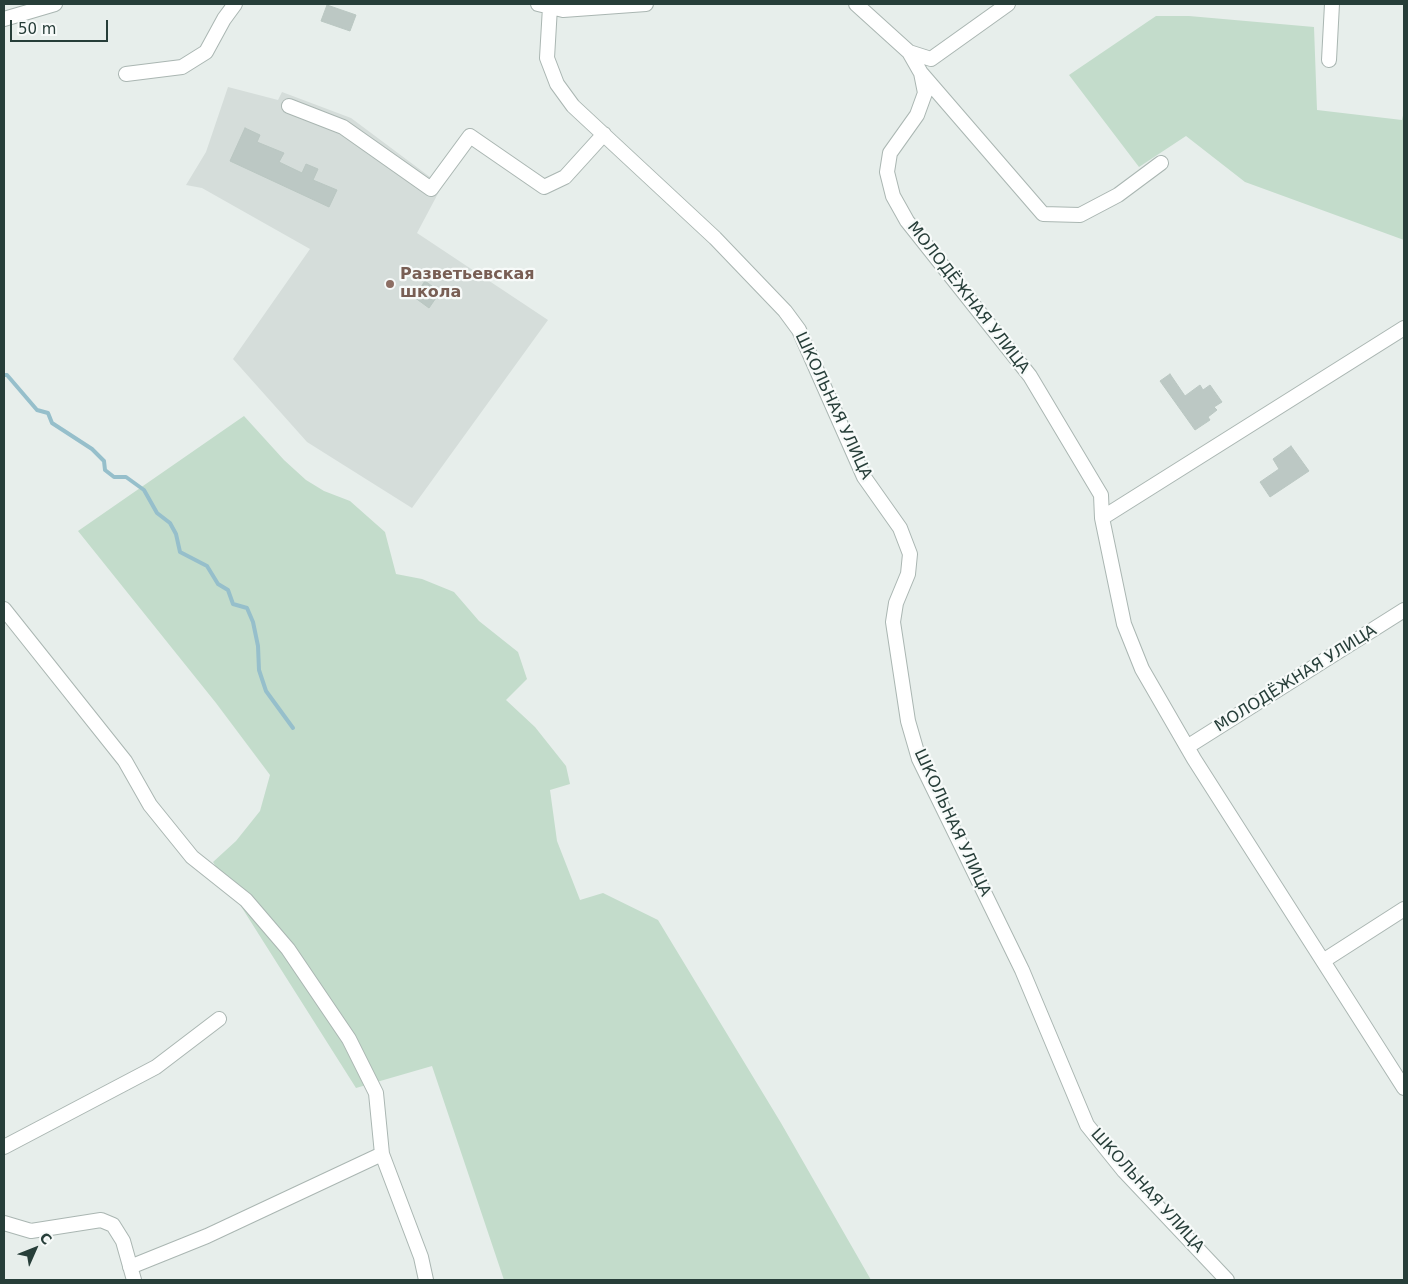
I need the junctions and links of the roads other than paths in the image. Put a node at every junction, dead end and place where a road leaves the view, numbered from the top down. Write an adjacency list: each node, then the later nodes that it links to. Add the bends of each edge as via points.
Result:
1 (54, 4): 8 (street)
2 (235, 4): 12 (street, via 206,52 182,68)
3 (646, 4): 7 (street, via 563,10)
4 (856, 4): 9 (street, МОЛОДЁЖНАЯ УЛИЦА)
5 (1008, 4): 9 (street, МОЛОДЁЖНАЯ УЛИЦА, via 931,59)
6 (1332, 4): 10 (street)
7 (544, 5): 14 (street, ШКОЛЬНАЯ УЛИЦА, via 547,58 557,84 573,106)
8 (4, 19)
9 (909, 52): 11 (street, МОЛОДЁЖНАЯ УЛИЦА)
10 (1329, 60)
11 (922, 73): 15 (street, МОЛОДЁЖНАЯ УЛИЦА, via 1043,214 1080,215 1118,195); 17 (street, МОЛОДЁЖНАЯ УЛИЦА, via 925,94 916,115 890,153 887,172 893,196 907,221 1030,376 1101,495)
12 (126, 74)
13 (289, 106): 14 (street, via 343,127 431,189 470,136 544,187 565,177)
14 (604, 134): 30 (street, ШКОЛЬНАЯ УЛИЦА, via 715,238 799,330 864,477 900,528 910,554 908,574 896,603 893,622 908,721 919,759 1022,970 1087,1125 1124,1171)
15 (1161, 163)
16 (1404, 328): 17 (street)
17 (1102, 518): 20 (street, МОЛОДЁЖНАЯ УЛИЦА, via 1124,624 1142,669)
18 (4, 609): 26 (street, via 126,761 150,805 192,857 246,900 288,949 349,1040 376,1093)
19 (1404, 610): 20 (street, МОЛОДЁЖНАЯ УЛИЦА)
20 (1187, 747): 22 (street, МОЛОДЁЖНАЯ УЛИЦА)
21 (1404, 909): 22 (street)
22 (1323, 961): 24 (street, МОЛОДЁЖНАЯ УЛИЦА)
23 (219, 1019): 25 (street, via 156,1067)
24 (1404, 1088)
25 (4, 1147)
26 (382, 1154): 28 (street); 29 (street, via 421,1257)
27 (4, 1223): 28 (street, via 31,1231 101,1220 113,1225 123,1241)
28 (132, 1274)
29 (426, 1280)
30 (1228, 1280)

